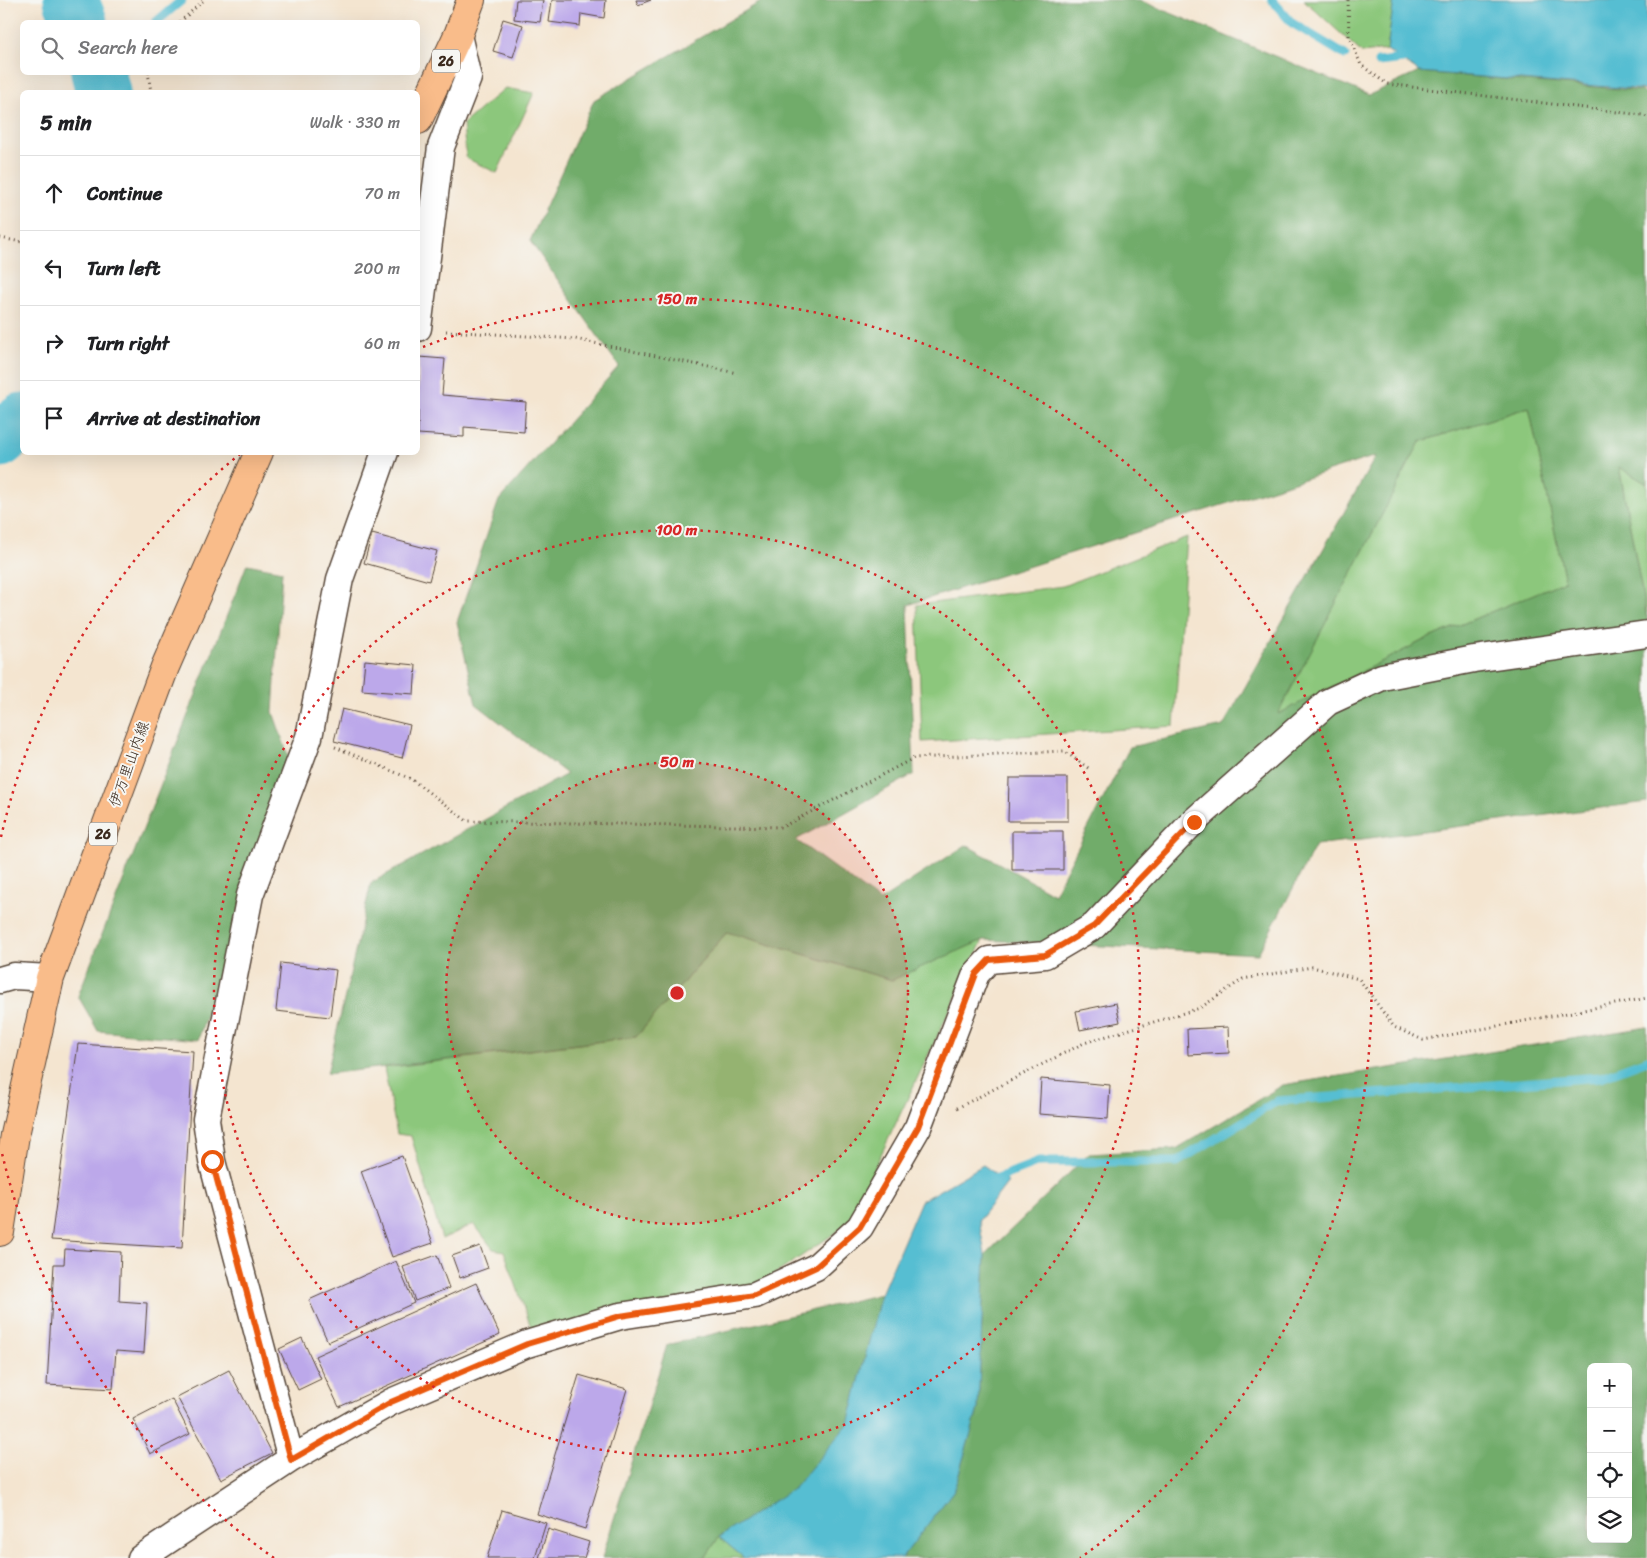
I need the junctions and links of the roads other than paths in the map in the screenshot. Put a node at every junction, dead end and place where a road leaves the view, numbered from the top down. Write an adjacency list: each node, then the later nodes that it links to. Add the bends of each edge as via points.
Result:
1 (471, 0): 2 (main road, 26)
2 (458, 35): 3 (main road, 26); 4 (street, via 468,78 441,147)
3 (420, 116)
4 (427, 329)
5 (258, 455): 8 (main road, 伊万里山内線 / 26, via 165,667)
6 (384, 455): 11 (street, via 340,579 309,737 250,895 206,1119 212,1161)
7 (1647, 634): 11 (street, via 1382,676 1328,702 1194,822 1094,926 1045,955 989,960 976,974 918,1127 860,1227 816,1267 755,1295 620,1316 527,1344 391,1402)
8 (50, 978): 9 (street, via 14,976); 10 (main road, 伊万里山内線 / 26, via 16,1135)
9 (0, 980)
10 (0, 1232)
11 (291, 1460): 12 (street)
12 (141, 1558)

